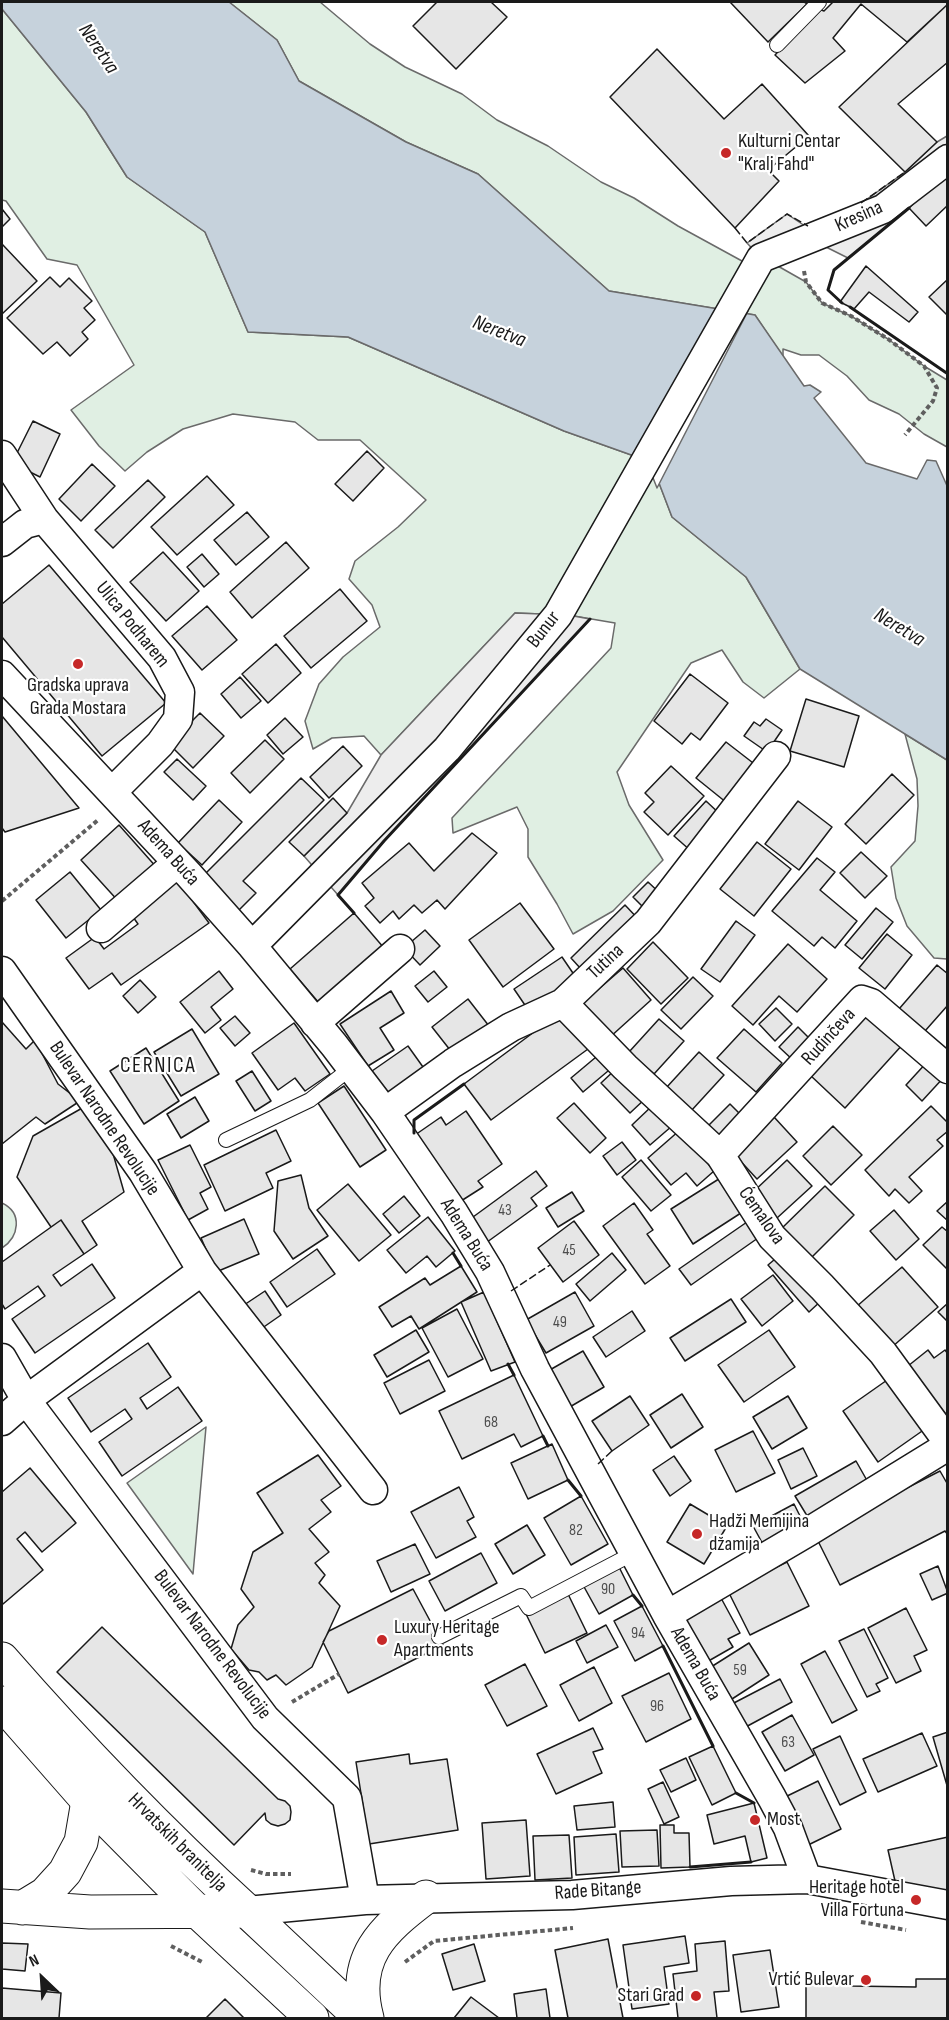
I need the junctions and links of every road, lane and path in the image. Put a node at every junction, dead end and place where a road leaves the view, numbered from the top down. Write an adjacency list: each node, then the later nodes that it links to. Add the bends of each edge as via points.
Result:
1 (819, 2): 2 (lane)
2 (777, 45)
3 (948, 159): 4 (street, Kresina, via 883,208)
4 (761, 258): 16 (street, Bunur, via 558,615 447,749)
5 (803, 264): 6 (path, via 806,282 822,303 851,316 924,366 937,388 933,400)
6 (905, 435)
7 (2, 455): 8 (street, Ulica Podharem)
8 (44, 519): 9 (street, via 25,524); 12 (street, Ulica Podharem, via 162,658 180,692 178,719)
9 (2, 542)
10 (2, 675): 12 (street, Adema Buća)
11 (776, 756): 19 (street, Tutina, via 648,922)
12 (107, 805): 13 (street, Adema Buća); 14 (path)
13 (177, 863): 15 (street); 16 (street, Adema Buća)
14 (2, 901)
15 (101, 928)
16 (252, 946): 20 (street, Adema Buća)
17 (400, 949): 20 (street)
18 (2, 971): 26 (street, Bulevar Narodne Revolucije, via 143,1172)
19 (563, 1003): 23 (street, Tutina, via 511,1027); 25 (street, Ćemalova)
20 (315, 1023): 21 (street, Adema Buća)
21 (351, 1068): 23 (street, Adema Buća); 24 (lane, via 310,1100)
22 (948, 1069): 25 (street, Rudinčeva, via 871,1003 862,1000)
23 (386, 1112): 32 (street, Adema Buća, via 490,1272 536,1369)
24 (226, 1140)
25 (720, 1155): 30 (street, Ćemalova, via 772,1237 883,1353)
26 (202, 1271): 28 (street); 31 (street, Bulevar Narodne Revolucije)
27 (2, 1358): 28 (street, Bulevar Narodne Revolucije)
28 (26, 1400): 29 (street); 38 (street, Bulevar Narodne Revolucije)
29 (2, 1422)
30 (948, 1444): 33 (street)
31 (373, 1490)
32 (634, 1553): 33 (street, Adema Buća); 34 (lane, via 529,1608 521,1596)
33 (667, 1615): 42 (street, Adema Buća, via 788,1828)
34 (439, 1637)
35 (2, 1659): 47 (main road, Hrvatskih branitelja, via 61,1726)
36 (339, 1674): 38 (path)
37 (2, 1703): 39 (main road)
38 (265, 1718): 44 (street, Bulevar Narodne Revolucije, via 347,1798)
39 (88, 1800): 46 (main road, via 81,1842 65,1872 45,1894); 48 (main road)
40 (243, 1867): 41 (path, via 266,1874)
41 (301, 1874)
42 (807, 1879): 43 (street, Rade Bitange, via 731,1881 572,1895); 45 (street, Rade Bitange)
43 (426, 1897): 44 (street, Rade Bitange); 53 (main road, via 379,1938 367,1964 362,1990)
44 (365, 1900): 47 (street, Rade Bitange)
45 (948, 1905)
46 (12, 1907): 48 (main road)
47 (247, 1911): 48 (main road); 52 (main road, Hrvatskih branitelja)
48 (198, 1912): 51 (main road)
49 (574, 1928): 50 (path, via 434,1941)
50 (401, 1965)
51 (311, 2018)
52 (361, 2019)
53 (367, 2019)

